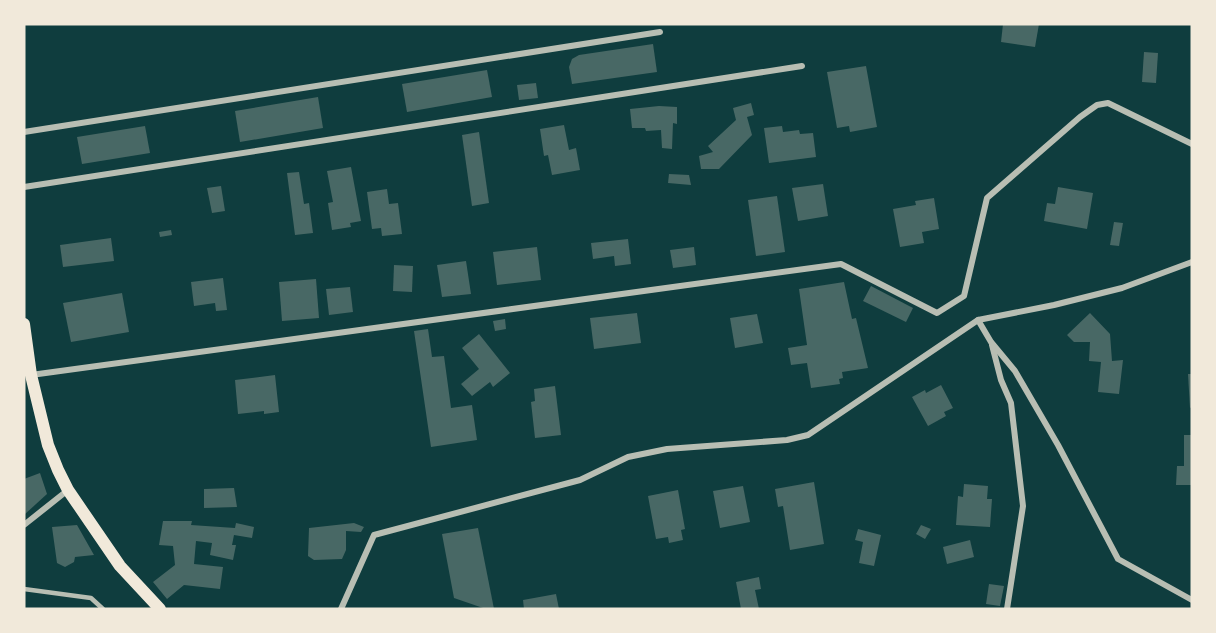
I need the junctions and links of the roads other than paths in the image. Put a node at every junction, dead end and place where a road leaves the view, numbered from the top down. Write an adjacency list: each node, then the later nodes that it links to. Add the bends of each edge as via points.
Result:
1 (660, 32): 3 (street)
2 (802, 66): 5 (street)
3 (24, 132)
4 (1192, 144): 10 (street, via 1108,103 1097,105 987,198 964,296 937,313 841,264)
5 (24, 187)
6 (1192, 262): 7 (street, via 1122,288)
7 (978, 320): 9 (street); 17 (street, via 808,435 657,451 628,458 580,480 374,535)
8 (24, 324): 10 (main road)
9 (991, 342): 14 (street, via 1015,371 1058,444 1118,559); 18 (street, via 1011,403 1023,506)
10 (30, 383): 11 (main road, via 48,445)
11 (68, 490): 12 (street); 16 (main road, via 120,566)
12 (24, 525)
13 (24, 590): 15 (lane, via 91,598)
14 (1192, 600)
15 (104, 609)
16 (160, 609)
17 (341, 609)
18 (1007, 609)

